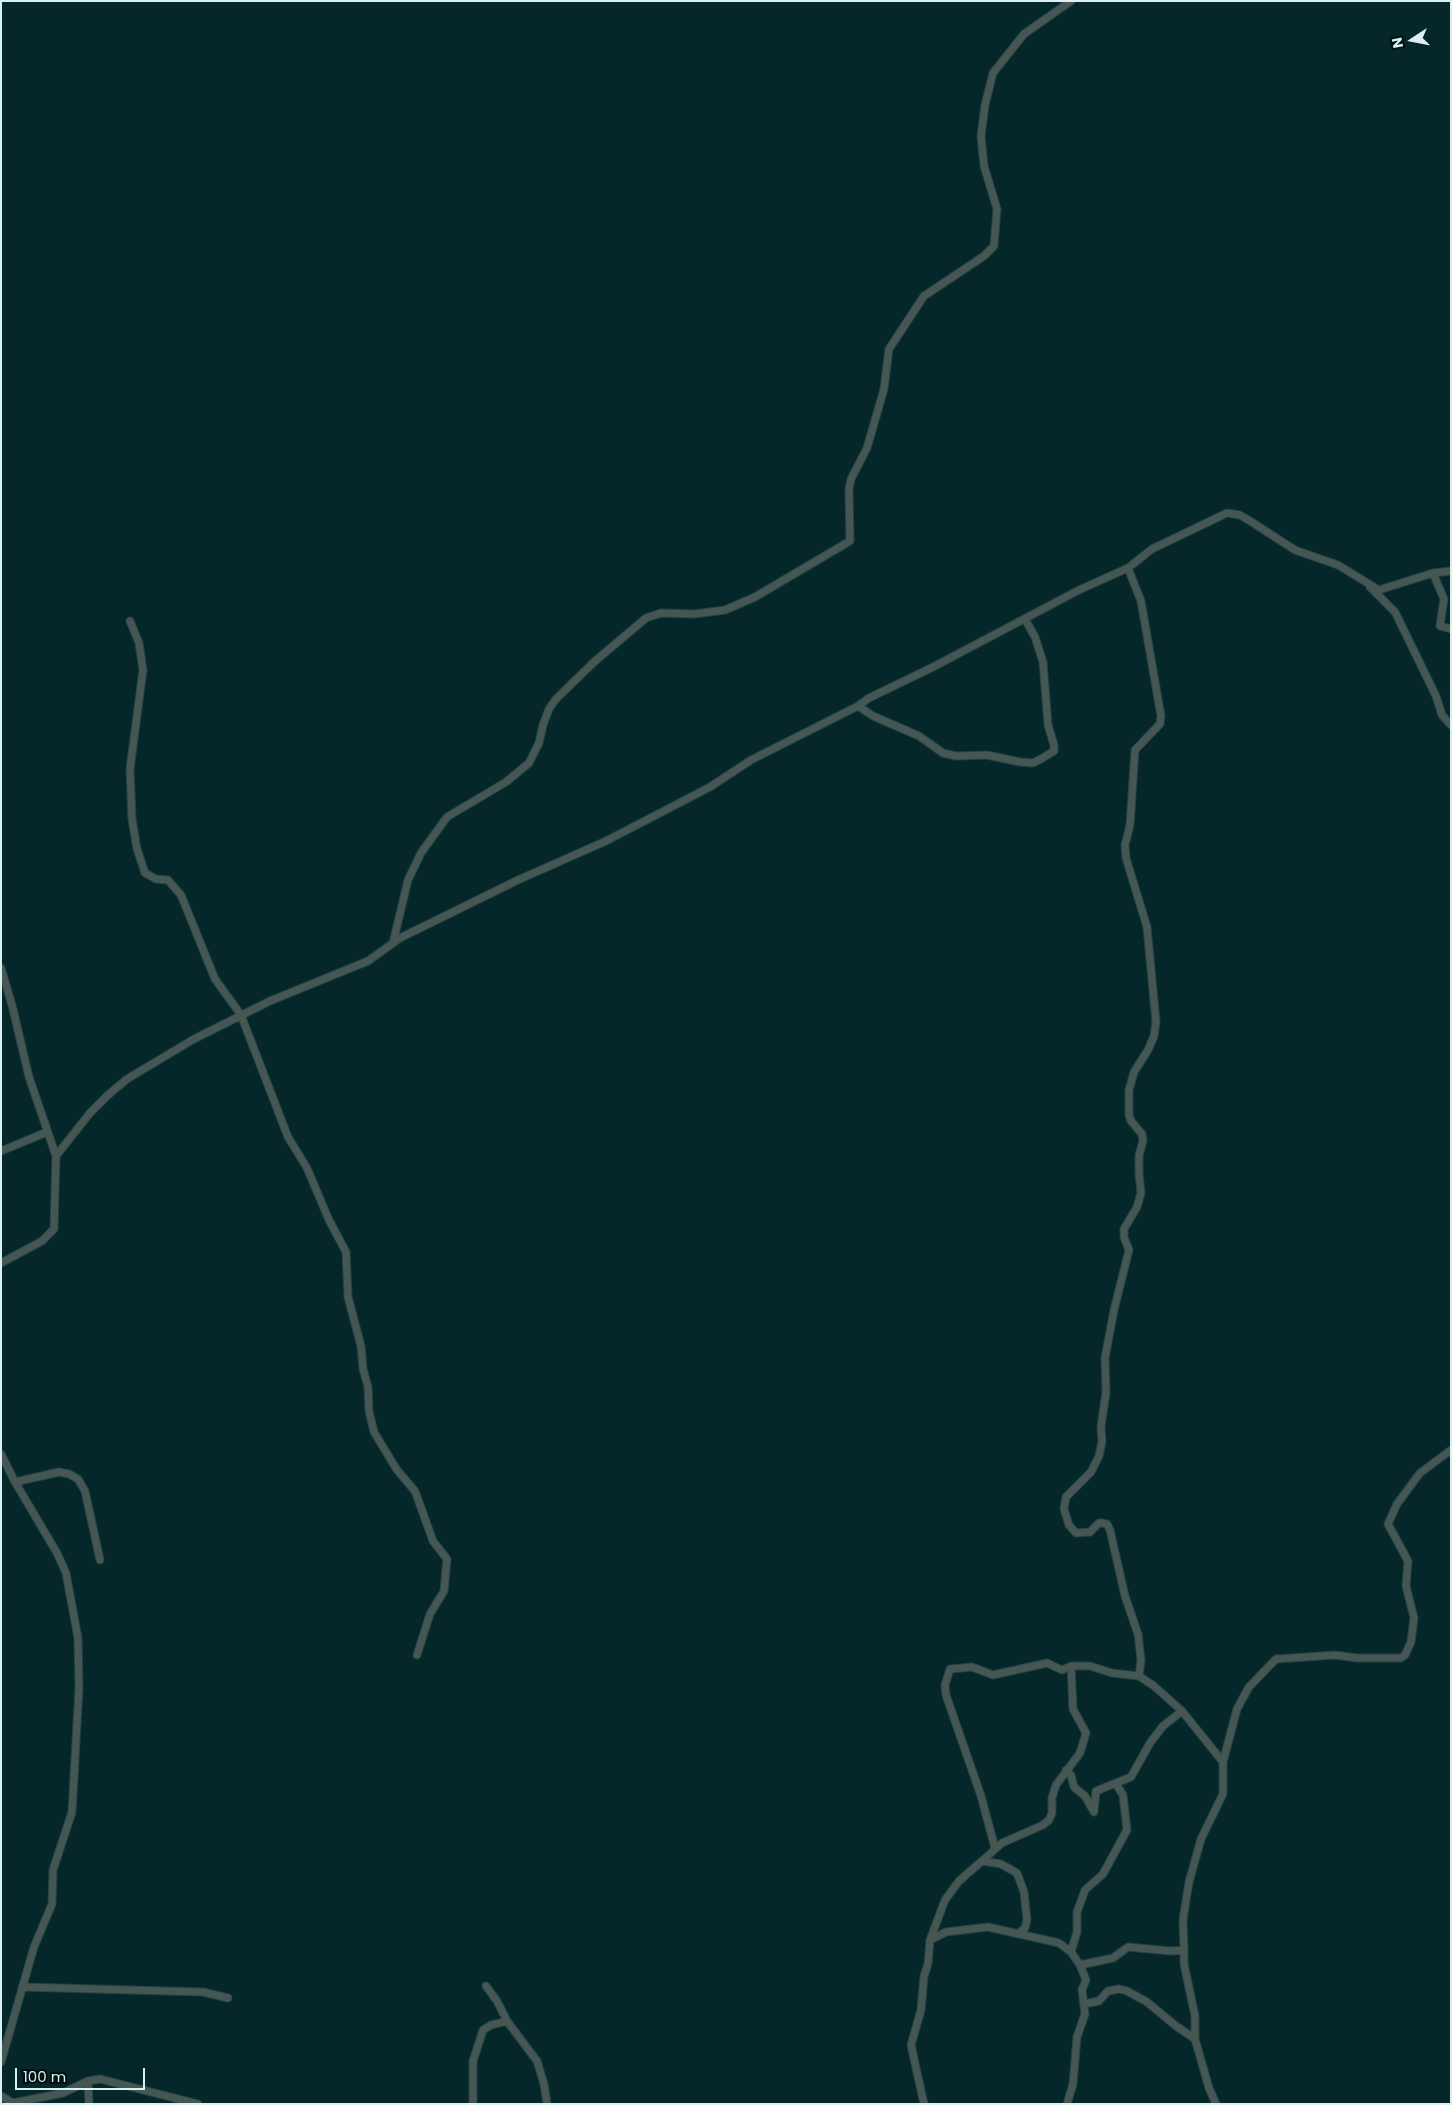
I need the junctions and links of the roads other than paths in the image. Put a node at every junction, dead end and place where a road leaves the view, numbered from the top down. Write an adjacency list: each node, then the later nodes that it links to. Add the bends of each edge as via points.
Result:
1 (1071, 1): 11 (street, via 1024,34 993,73 981,136 984,166 997,209 994,246 924,296 889,349 884,389 867,448 851,479 850,541 755,597 726,610 694,614 661,613 646,618 594,662 549,709 529,763 506,782 446,817 421,852 408,880)
2 (1128, 568): 5 (street, via 1152,549 1227,513 1240,515 1295,550 1338,565); 6 (street); 24 (street, via 1141,602 1161,716 1160,724 1135,750 1130,825 1125,845 1147,927 1156,1022 1154,1036 1134,1072 1129,1090 1129,1115 1143,1141 1139,1155 1141,1193 1124,1229 1129,1250 1105,1358 1102,1442 1092,1472 1066,1497 1064,1509 1069,1525 1076,1533 1090,1532 1098,1523 1107,1524 1110,1530 1124,1596 1138,1634)
3 (1451, 571): 4 (street)
4 (1433, 573): 5 (street, via 1379,590); 8 (street, via 1444,599 1440,626)
5 (1366, 582): 10 (street, via 1395,612 1442,715)
6 (1025, 618): 9 (street); 9 (street, via 1043,662 1048,725 1054,745 1054,752 1041,759 1032,763 987,755 944,753)
7 (130, 621): 13 (street, via 139,643 143,670 130,769 132,819 138,849 145,873 156,879 168,880 181,895 215,979)
8 (1451, 629)
9 (858, 706): 11 (street, via 751,760 710,787 623,832)
10 (1451, 725)
11 (393, 943): 13 (street, via 368,962 318,980)
12 (1, 968): 14 (street)
13 (241, 1015): 16 (street, via 127,1078 90,1113); 22 (street, via 288,1137 307,1168 346,1252 348,1297 361,1346 374,1432 397,1470 415,1491 434,1542 447,1559 444,1591 430,1614)
14 (47, 1132): 15 (street); 16 (street)
15 (1, 1151)
16 (56, 1156): 17 (street, via 54,1229 42,1241)
17 (1, 1263)
18 (1451, 1450): 26 (street, via 1420,1473 1397,1504 1388,1524 1408,1561 1406,1586 1414,1618 1411,1642 1405,1655 1401,1658 1334,1655 1276,1659 1249,1687 1236,1709)
19 (1, 1454): 20 (street)
20 (15, 1482): 21 (street, via 59,1472 78,1479 85,1491); 37 (street, via 58,1553 66,1573 78,1638 79,1688 72,1812 53,1870 52,1904)
21 (100, 1560)
22 (416, 1655)
23 (1071, 1666): 24 (street, via 1090,1666); 27 (street, via 1073,1709 1086,1733 1080,1753); 29 (street, via 1062,1670 1047,1663 993,1675 972,1666 950,1669 945,1685 946,1695 981,1796)
24 (1139, 1676): 25 (street)
25 (1182, 1711): 26 (street); 28 (street, via 1163,1726 1131,1777)
26 (1223, 1762): 33 (street, via 1223,1794 1202,1839 1189,1882 1183,1920)
27 (1066, 1770): 28 (street, via 1074,1787 1086,1796 1092,1811 1096,1791); 29 (street, via 1056,1785 1048,1820)
28 (1116, 1784): 34 (street, via 1124,1795 1127,1830 1103,1874 1085,1890 1077,1912 1077,1932)
29 (995, 1848): 30 (street)
30 (982, 1861): 31 (street, via 1001,1864 1017,1873 1024,1892 1027,1920 1025,1928); 32 (street, via 944,1900)
31 (1018, 1934): 32 (street, via 988,1927 946,1932); 34 (street, via 1059,1943)
32 (930, 1940): 49 (street, via 921,2010 911,2045)
33 (1184, 1950): 35 (street, via 1128,1947 1114,1958); 41 (street, via 1195,2016)
34 (1071, 1952): 35 (street)
35 (1080, 1965): 39 (street, via 1086,1979 1082,1990)
36 (486, 1986): 40 (street)
37 (22, 1988): 38 (street, via 203,1992); 42 (street)
38 (228, 1998)
39 (1084, 2004): 41 (street, via 1099,2001 1108,1991 1127,1991 1147,2002); 50 (street)
40 (507, 2021): 47 (street, via 483,2030 473,2061); 48 (street, via 536,2061)
41 (1194, 2039): 51 (street)
42 (1, 2062)
43 (88, 2081): 44 (street, via 63,2093 13,2103); 45 (street); 46 (street, via 110,2080)
44 (1, 2096)
45 (89, 2104)
46 (198, 2104)
47 (473, 2104)
48 (547, 2104)
49 (924, 2104)
50 (1068, 2104)
51 (1216, 2104)

